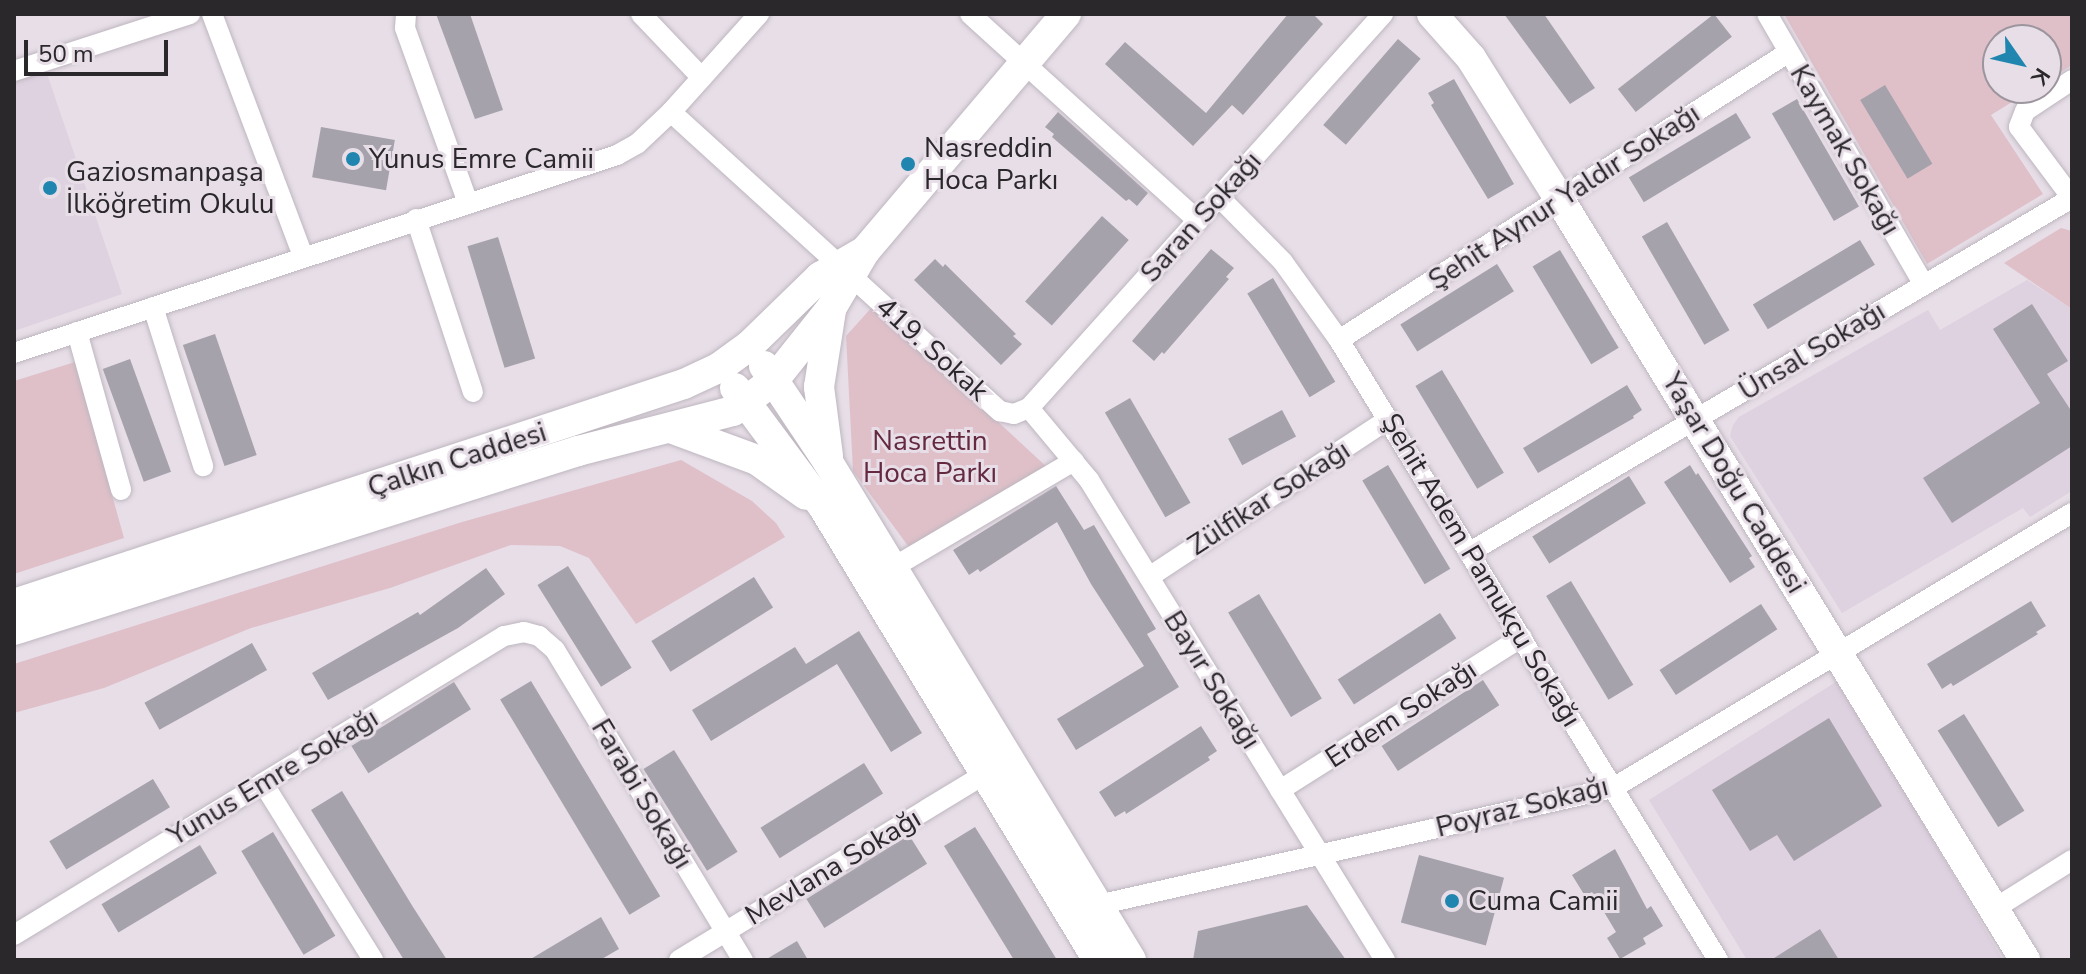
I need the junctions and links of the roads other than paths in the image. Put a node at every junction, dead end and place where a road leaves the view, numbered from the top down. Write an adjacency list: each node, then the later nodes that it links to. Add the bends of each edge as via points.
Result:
1 (190, 14): 13 (street)
2 (212, 14): 23 (street)
3 (641, 14): 14 (street)
4 (759, 14): 14 (street)
5 (970, 14): 12 (street)
6 (1066, 14): 12 (main road, Çalkın Caddesi)
7 (1383, 14): 17 (street, Saran Sokağı)
8 (1432, 14): 19 (main road, Yaşar Doğu Caddesi, via 1471,58)
9 (1767, 14): 11 (street, Kaymak Sokağı)
10 (404, 15): 20 (street)
11 (1789, 52): 19 (street, Şehit Aynur Yaldır Sokağı); 25 (street, Kaymak Sokağı)
12 (1023, 62): 22 (street); 24 (main road, Çalkın Caddesi)
13 (14, 71)
14 (702, 78): 16 (street)
15 (2072, 80): 18 (street, via 2025,111 2019,127)
16 (671, 112): 20 (street, via 617,155); 24 (street, 419. Sokak)
17 (1219, 197): 22 (street, Saran Sokağı); 29 (street, Şehit Adem Pamukçu Sokağı, via 1283,262)
18 (2072, 198): 25 (street, Ünsal Sokağı)
19 (1560, 200): 29 (street, Şehit Aynur Yaldır Sokağı); 38 (main road, Yaşar Doğu Caddesi)
20 (468, 203): 21 (street)
21 (416, 219): 23 (street); 34 (street)
22 (1198, 221): 36 (street, Saran Sokağı)
23 (303, 256): 26 (street)
24 (852, 264): 27 (main road, Çalkın Caddesi); 30 (main road, Çalkın Caddesi, via 820,277); 36 (street, 419. Sokak, via 1000,411)
25 (1924, 285): 38 (street, Ünsal Sokağı)
26 (153, 307): 28 (street); 42 (street)
27 (832, 307): 33 (main road, Çalkın Caddesi); 41 (main road, Çalkın Caddesi, via 819,387)
28 (77, 332): 31 (street); 43 (street)
29 (1339, 340): 37 (street, Şehit Adem Pamukçu Sokağı)
30 (750, 345): 32 (main road, Çalkın Caddesi); 33 (main road)
31 (14, 353)
32 (720, 367): 35 (main road); 49 (main road, Çalkın Caddesi, via 617,407)
33 (774, 380): 35 (main road, Çalkın Caddesi); 41 (main road)
34 (473, 392)
35 (746, 403): 39 (main road, Çalkın Caddesi); 44 (main road)
36 (1022, 411): 40 (street, Bayır Sokağı)
37 (1389, 419): 46 (street, Şehit Adem Pamukçu Sokağı); 48 (street, Zülfikar Sokağı)
38 (1695, 420): 46 (street, Ünsal Sokağı); 53 (main road, Yaşar Doğu Caddesi)
39 (673, 429): 44 (main road, via 757,460); 50 (main road, Çalkın Caddesi, via 578,451)
40 (1074, 461): 47 (street); 48 (street, Bayır Sokağı)
41 (828, 462): 47 (main road)
42 (203, 466)
43 (121, 490)
44 (824, 508): 54 (main road)
45 (2072, 513): 53 (street, Poyraz Sokağı)
46 (1470, 552): 52 (street, Şehit Adem Pamukçu Sokağı)
47 (892, 568): 60 (main road)
48 (1149, 577): 57 (street, Bayır Sokağı)
49 (14, 604)
50 (14, 630)
51 (536, 634): 55 (street, Yunus Emre Sokağı, via 504,636); 62 (street, Farabi Sokağı, via 555,650)
52 (1522, 637): 56 (street, Şehit Adem Pamukçu Sokağı); 57 (street, Erdem Sokağı)
53 (1838, 653): 56 (street, Poyraz Sokağı); 61 (main road, Yaşar Doğu Caddesi)
54 (986, 773): 62 (street, Mevlana Sokağı); 68 (main road)
55 (263, 783): 63 (street, Yunus Emre Sokağı); 65 (street)
56 (1613, 788): 58 (street, Poyraz Sokağı); 64 (street, Şehit Adem Pamukçu Sokağı)
57 (1280, 790): 58 (street, Bayır Sokağı)
58 (1321, 855): 60 (street, Poyraz Sokağı); 70 (street, Bayır Sokağı)
59 (2072, 860): 61 (street)
60 (1098, 905): 69 (main road)
61 (1994, 909): 71 (main road, Yaşar Doğu Caddesi)
62 (725, 931): 66 (street, Mevlana Sokağı); 67 (street, Farabi Sokağı)
63 (14, 935)
64 (1713, 959)
65 (373, 960)
66 (679, 960)
67 (743, 960)
68 (1098, 960)
69 (1131, 960)
70 (1385, 960)
71 (2025, 960)

